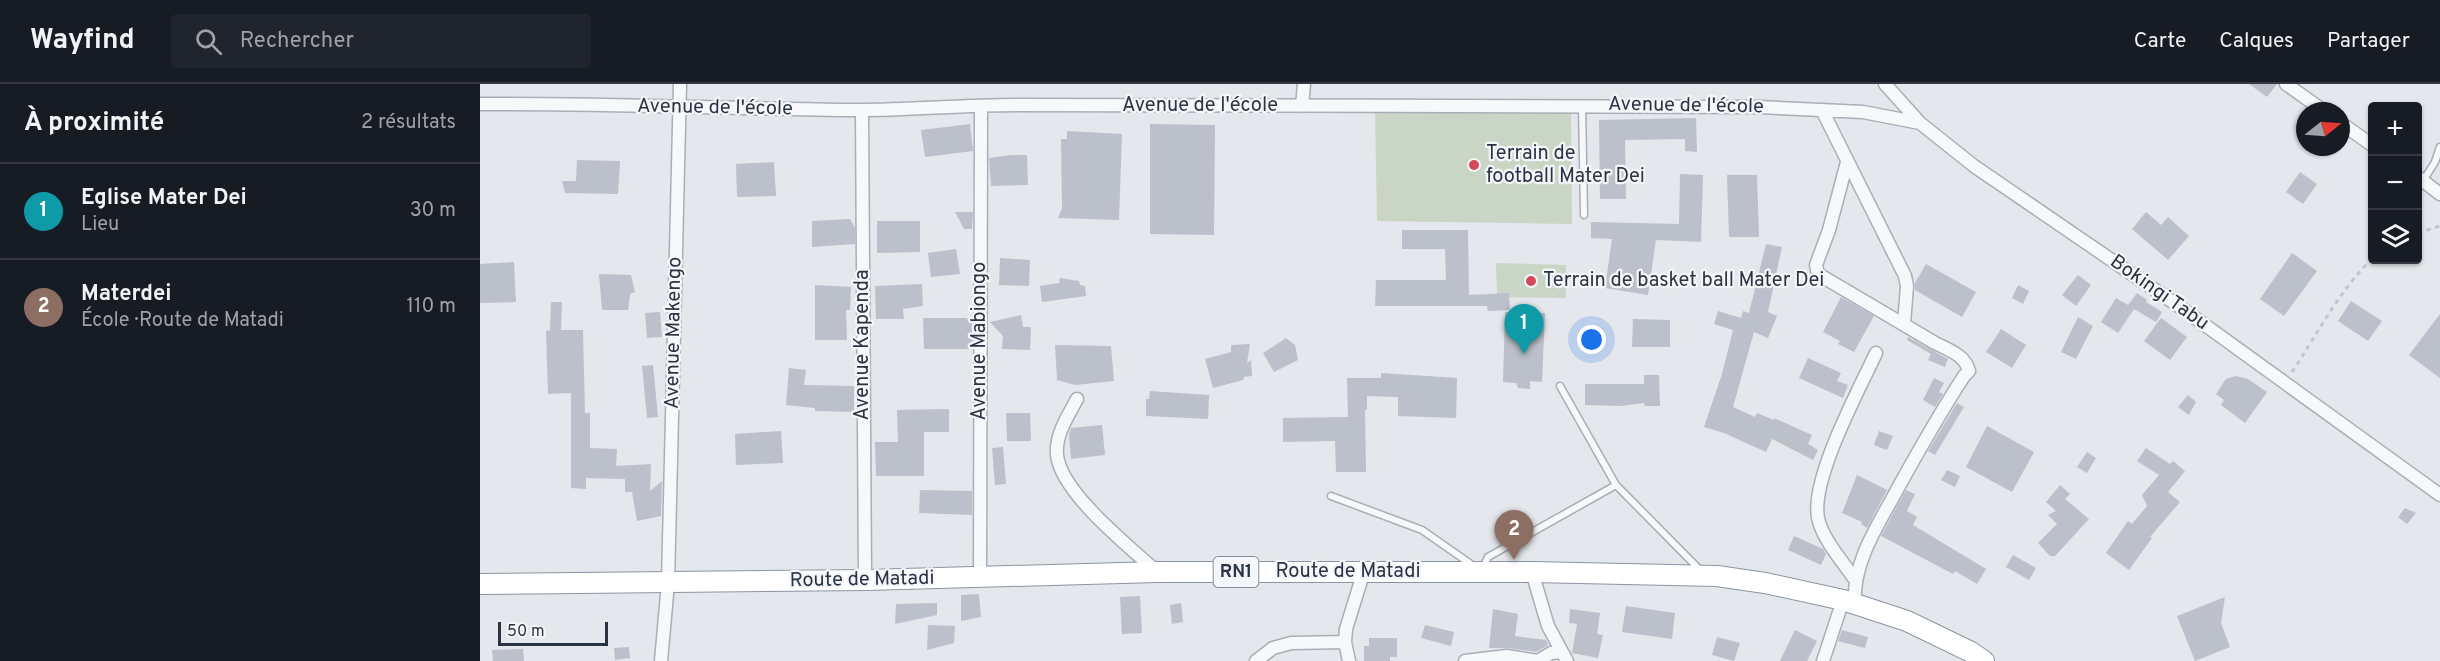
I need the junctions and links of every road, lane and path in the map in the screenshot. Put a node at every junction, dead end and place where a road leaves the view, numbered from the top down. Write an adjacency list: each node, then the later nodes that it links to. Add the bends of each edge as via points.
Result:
1 (680, 84): 10 (street, Avenue Makengo)
2 (1304, 84): 9 (street)
3 (1885, 84): 13 (street, Bokingi Tabu)
4 (2286, 84): 5 (street)
5 (2311, 102)
6 (480, 104): 10 (street, Avenue de l'école)
7 (1582, 105): 9 (street, Avenue de l'école); 12 (street, Avenue de l'école); 21 (lane)
8 (981, 106): 9 (street, Avenue de l'école); 11 (street, Avenue de l'école); 38 (street, Avenue Mabiongo)
9 (1302, 106)
10 (680, 108): 11 (street, Avenue de l'école); 41 (street, Avenue Makengo)
11 (862, 110): 39 (street, Avenue Kapenda)
12 (1822, 110): 13 (street, Avenue de l'école, via 1863,112); 17 (street)
13 (1920, 123): 27 (street, Bokingi Tabu, via 1974,166)
14 (2350, 129): 15 (street)
15 (2368, 142)
16 (2440, 147): 18 (lane, via 2435,162)
17 (1847, 162): 25 (street, via 1905,276); 25 (street, via 1816,269 1818,274)
18 (2422, 177)
19 (2422, 180): 20 (street)
20 (2440, 194)
21 (1584, 215)
22 (2440, 226): 23 (path)
23 (2422, 232)
24 (2368, 263): 27 (path)
25 (1904, 324): 40 (street, via 1961,357 1969,371 1928,431 1866,546)
26 (1876, 353): 40 (street, via 1818,493 1819,523)
27 (2285, 383): 31 (street, Bokingi Tabu)
28 (1560, 386): 30 (lane)
29 (1077, 399): 34 (street, via 1059,436 1057,454 1061,468 1086,506)
30 (1616, 485): 35 (lane, via 1488,557); 37 (lane)
31 (2440, 495)
32 (1331, 496): 35 (lane, via 1422,530)
33 (1364, 571): 34 (highway, Route de Matadi / RN1); 35 (highway, Route de Matadi / RN1); 44 (street)
34 (1157, 572): 38 (highway, Route de Matadi / RN1)
35 (1482, 572): 36 (highway, Route de Matadi / RN1)
36 (1532, 572): 37 (highway, Route de Matadi / RN1); 45 (street, via 1548,626)
37 (1705, 575): 43 (highway, Route de Matadi / RN1, via 1766,583)
38 (980, 577): 39 (highway, Route de Matadi / RN1)
39 (865, 580): 41 (highway, Route de Matadi / RN1)
40 (1856, 581): 43 (street)
41 (668, 583): 42 (highway, Route de Matadi / RN1); 47 (street, Avenue Makengo)
42 (480, 584)
43 (1849, 602): 46 (highway, Route de Matadi / RN1, via 1907,621 1971,652); 51 (street)
44 (1346, 642): 48 (street, via 1291,643 1273,648); 49 (street)
45 (1564, 656): 50 (street, via 1551,653 1538,661 1507,656)
46 (1979, 660)
47 (661, 661)
48 (1256, 661)
49 (1348, 661)
50 (1465, 661)
51 (1823, 661)

